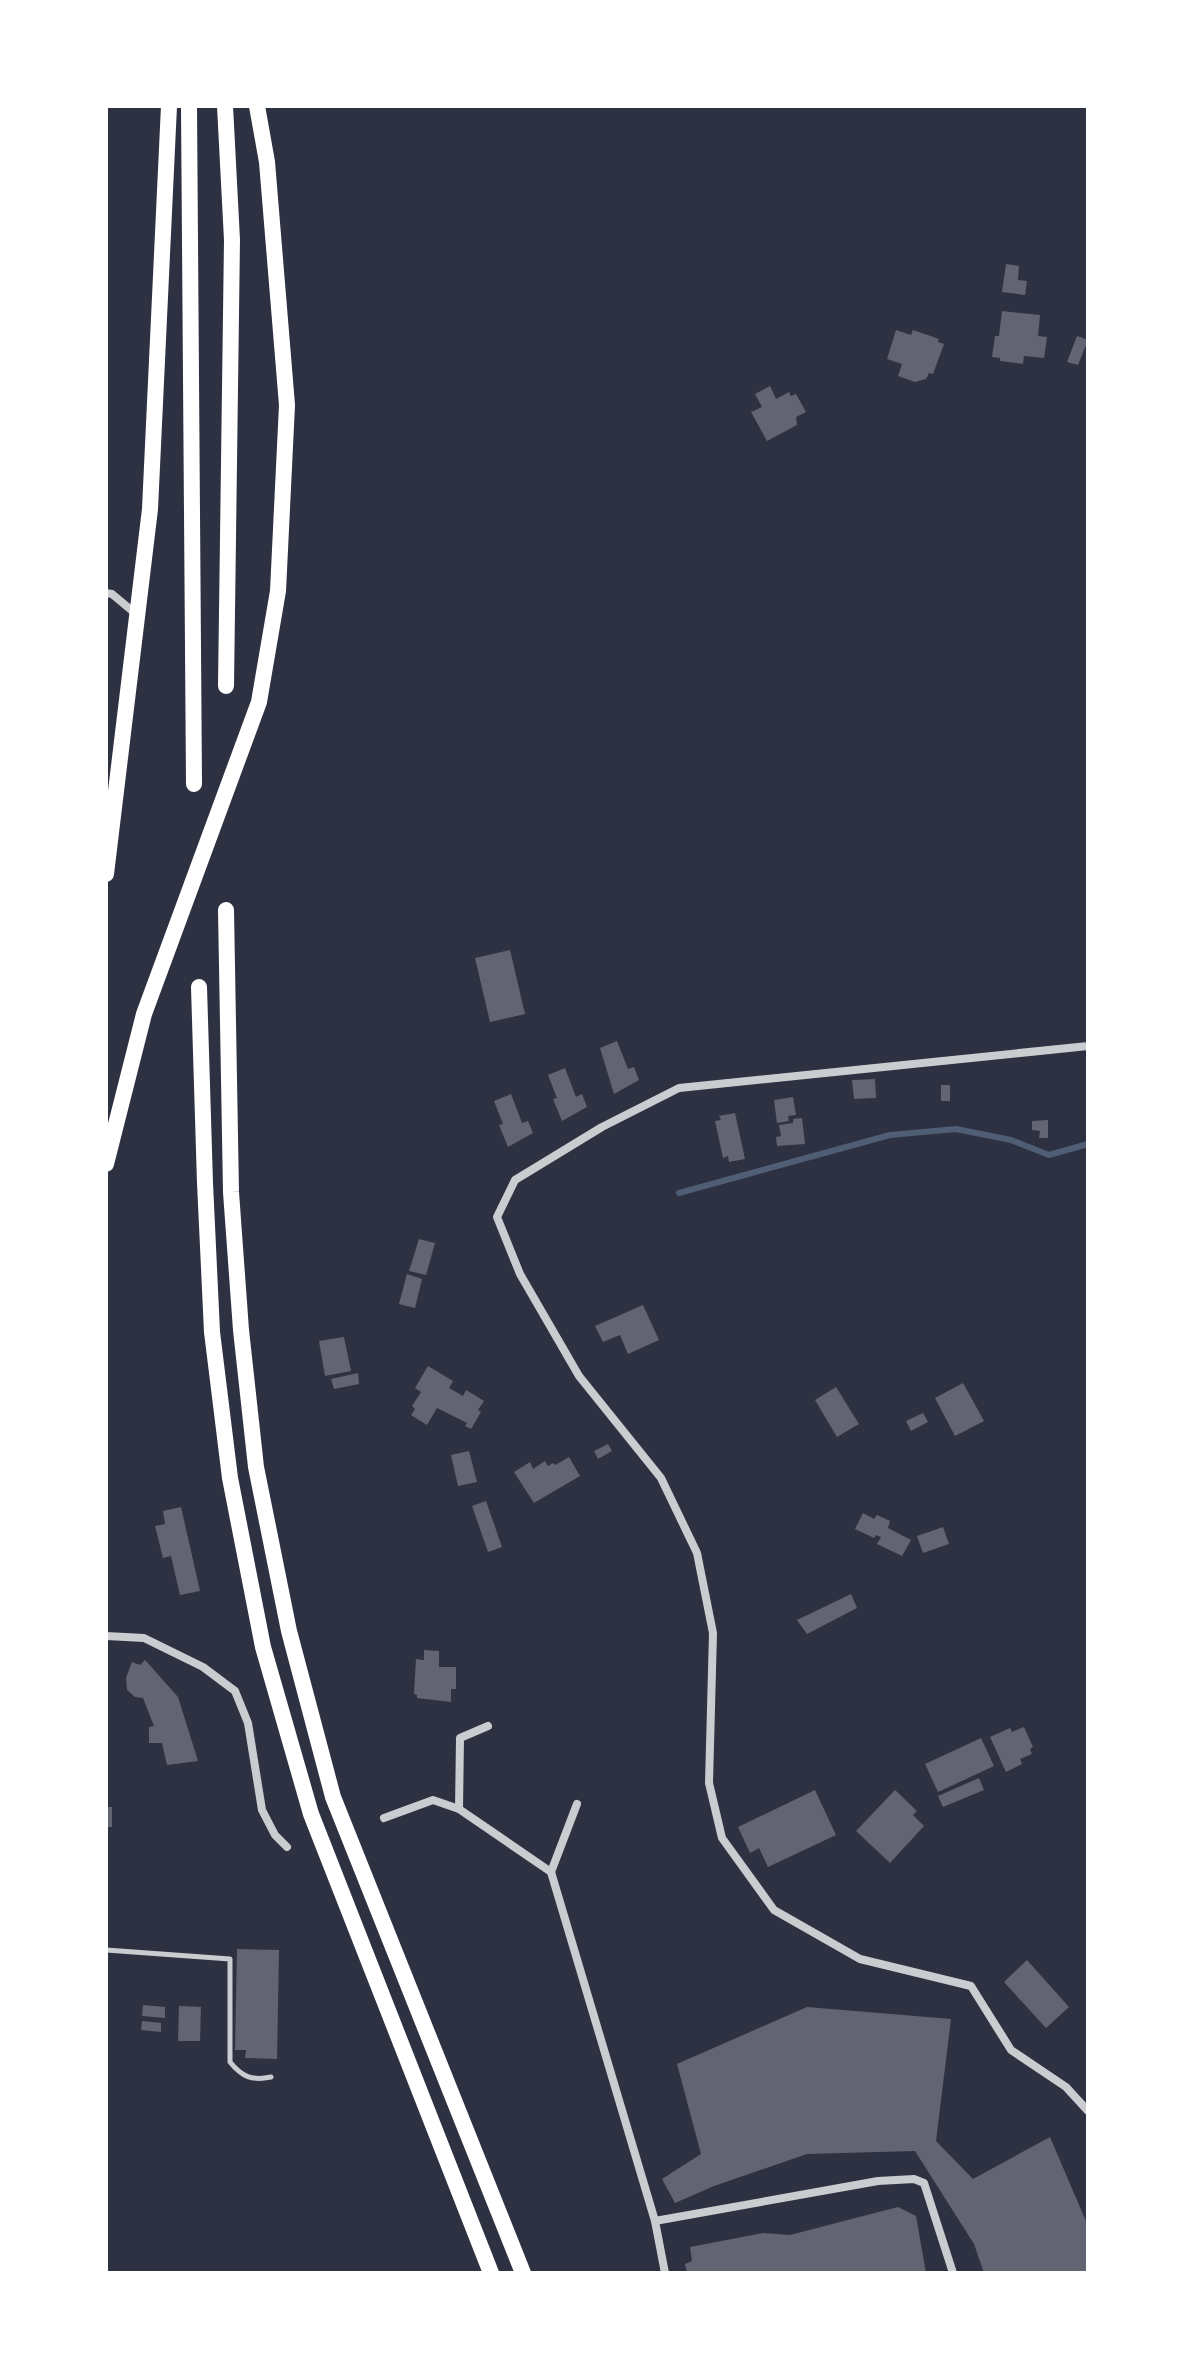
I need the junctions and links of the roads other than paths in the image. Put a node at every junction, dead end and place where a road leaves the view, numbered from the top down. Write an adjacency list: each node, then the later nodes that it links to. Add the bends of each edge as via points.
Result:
1 (169, 106): 6 (highway, via 150,509)
2 (189, 106): 8 (highway)
3 (225, 106): 7 (highway, via 232,240)
4 (257, 106): 13 (highway, via 267,162 287,405 278,591 259,702 144,1014)
5 (106, 593): 6 (street)
6 (137, 615): 9 (highway)
7 (226, 686)
8 (194, 784)
9 (106, 874)
10 (226, 910): 26 (highway, via 231,1192 241,1330 256,1467 289,1631 333,1797)
11 (199, 987): 25 (highway, via 212,1332 230,1478 263,1647 311,1814)
12 (1088, 1046): 23 (street, via 679,1088 515,1180 497,1217 520,1274 579,1376 661,1478 697,1553 713,1633 709,1783 722,1838 774,1910 860,1959 971,1986 1011,2050 1066,2087)
13 (106, 1164)
14 (106, 1636): 19 (street, via 144,1638 203,1667 235,1691 248,1723 262,1810)
15 (488, 1726): 17 (street, via 460,1738)
16 (577, 1804): 20 (street)
17 (459, 1809): 18 (street, via 433,1800); 20 (street)
18 (384, 1818)
19 (287, 1847)
20 (551, 1872): 24 (street)
21 (106, 1950): 22 (lane, via 230,1959 230,2062 242,2076)
22 (271, 2077)
23 (1088, 2111)
24 (655, 2221): 27 (street); 28 (street, via 914,2179 924,2183)
25 (491, 2273)
26 (523, 2273)
27 (665, 2273)
28 (953, 2273)

